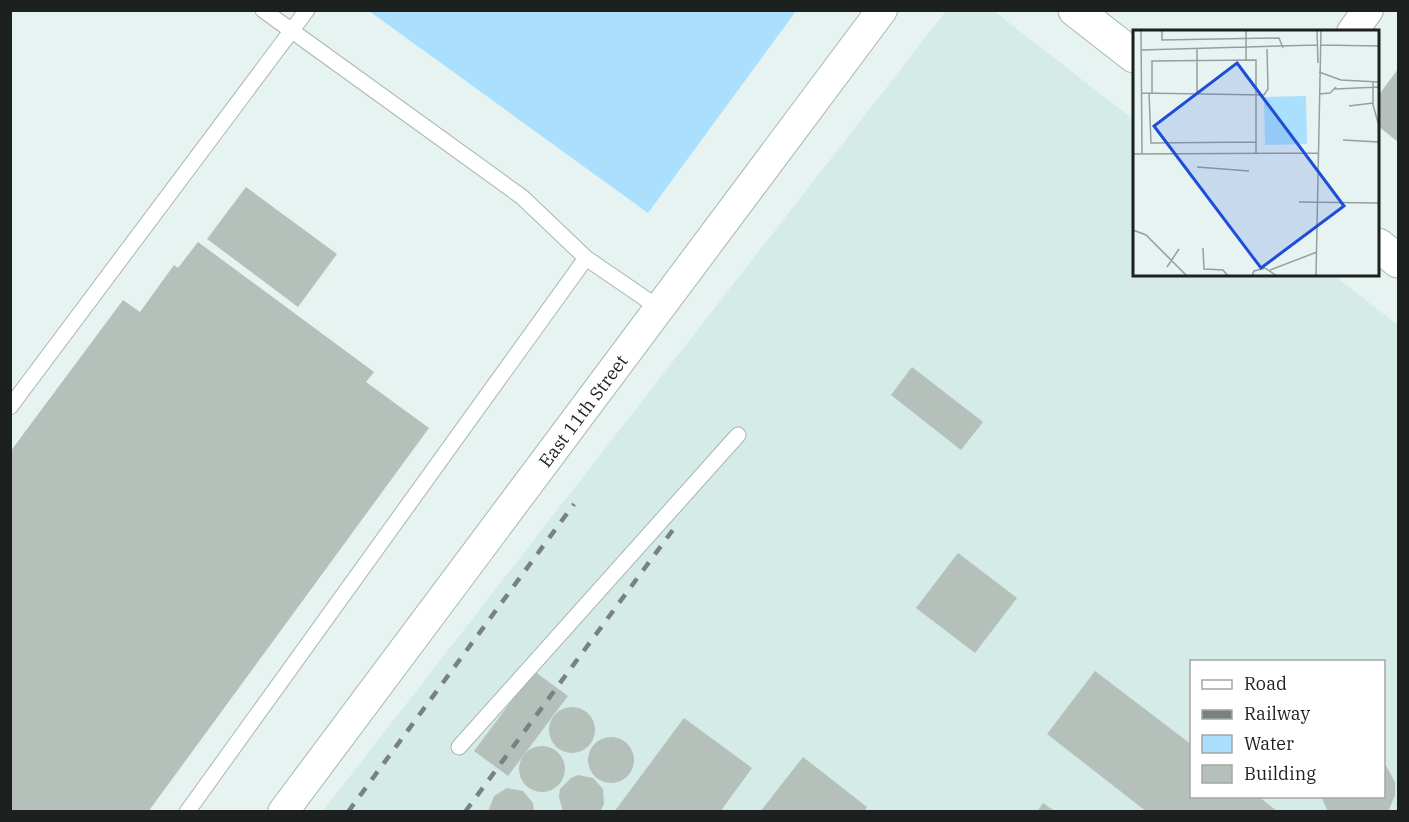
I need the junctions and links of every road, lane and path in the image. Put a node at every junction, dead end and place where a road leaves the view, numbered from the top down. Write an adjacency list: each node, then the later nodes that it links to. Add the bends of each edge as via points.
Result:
1 (263, 10): 7 (lane)
2 (307, 10): 7 (lane)
3 (882, 10): 12 (street, East 11th Street)
4 (1075, 10): 8 (main road)
5 (1368, 10): 6 (street)
6 (1353, 30)
7 (292, 32): 10 (lane, via 522,197); 13 (lane)
8 (1133, 55)
9 (1379, 247): 11 (main road)
10 (586, 258): 12 (lane); 16 (lane)
11 (1398, 261)
12 (659, 308): 17 (street, East 11th Street)
13 (11, 407)
14 (738, 435): 15 (lane)
15 (459, 747)
16 (187, 812)
17 (283, 812)

